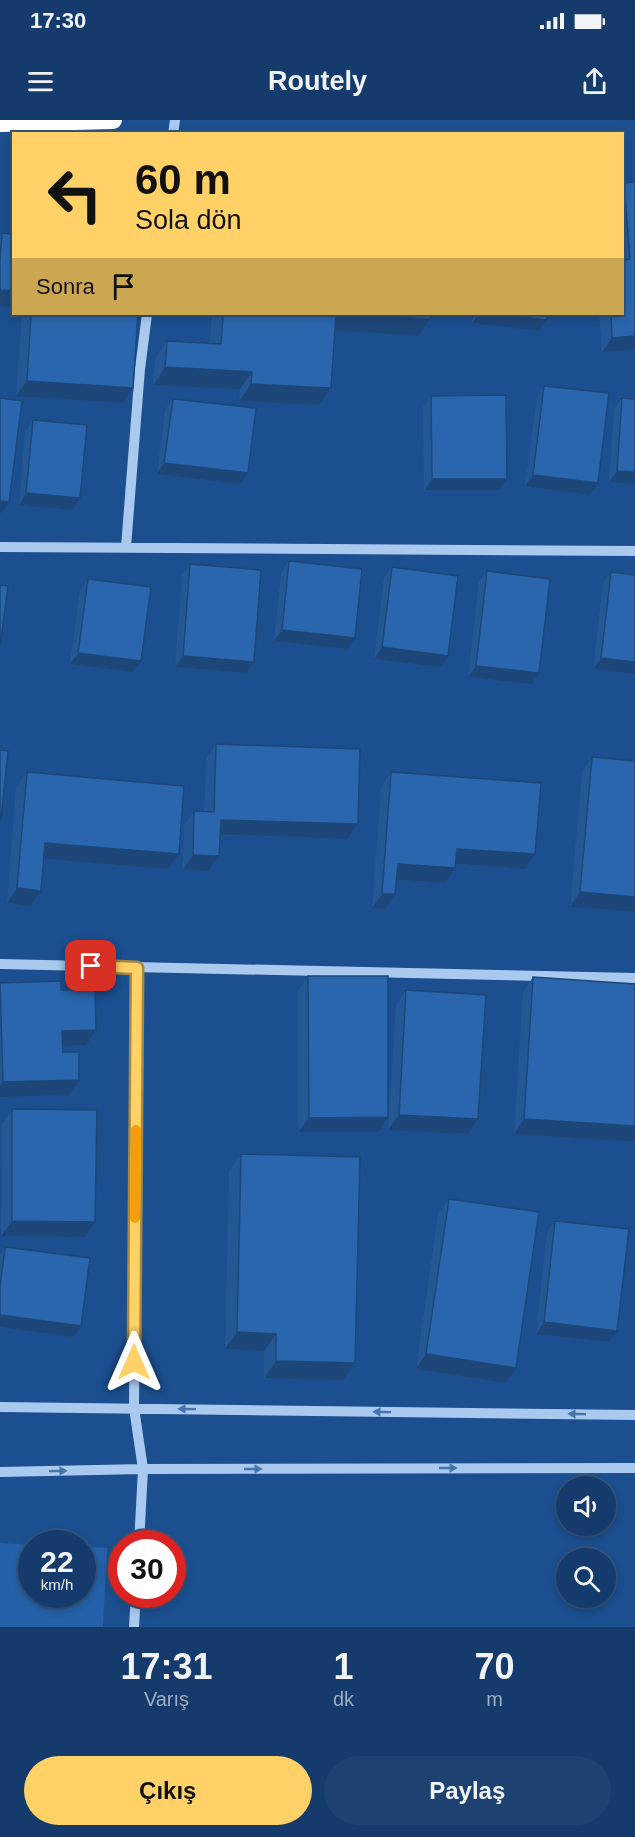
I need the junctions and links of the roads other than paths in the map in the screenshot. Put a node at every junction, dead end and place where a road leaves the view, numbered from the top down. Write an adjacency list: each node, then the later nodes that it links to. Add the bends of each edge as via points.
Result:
1 (113, 120): 2 (highway)
2 (0, 123)
3 (147, 315): 5 (street)
4 (0, 547): 5 (street)
5 (126, 547): 6 (street)
6 (635, 551)
7 (0, 964): 8 (street)
8 (137, 968): 9 (street); 11 (street)
9 (635, 978)
10 (0, 1407): 11 (street)
11 (134, 1408): 12 (street, one-way to 11); 14 (street)
12 (635, 1415)
13 (635, 1468): 14 (street, one-way to 13)
14 (143, 1469): 15 (street, one-way to 14); 16 (street)
15 (0, 1472)
16 (140, 1530)
17 (135, 1608): 18 (street)
18 (134, 1627)

